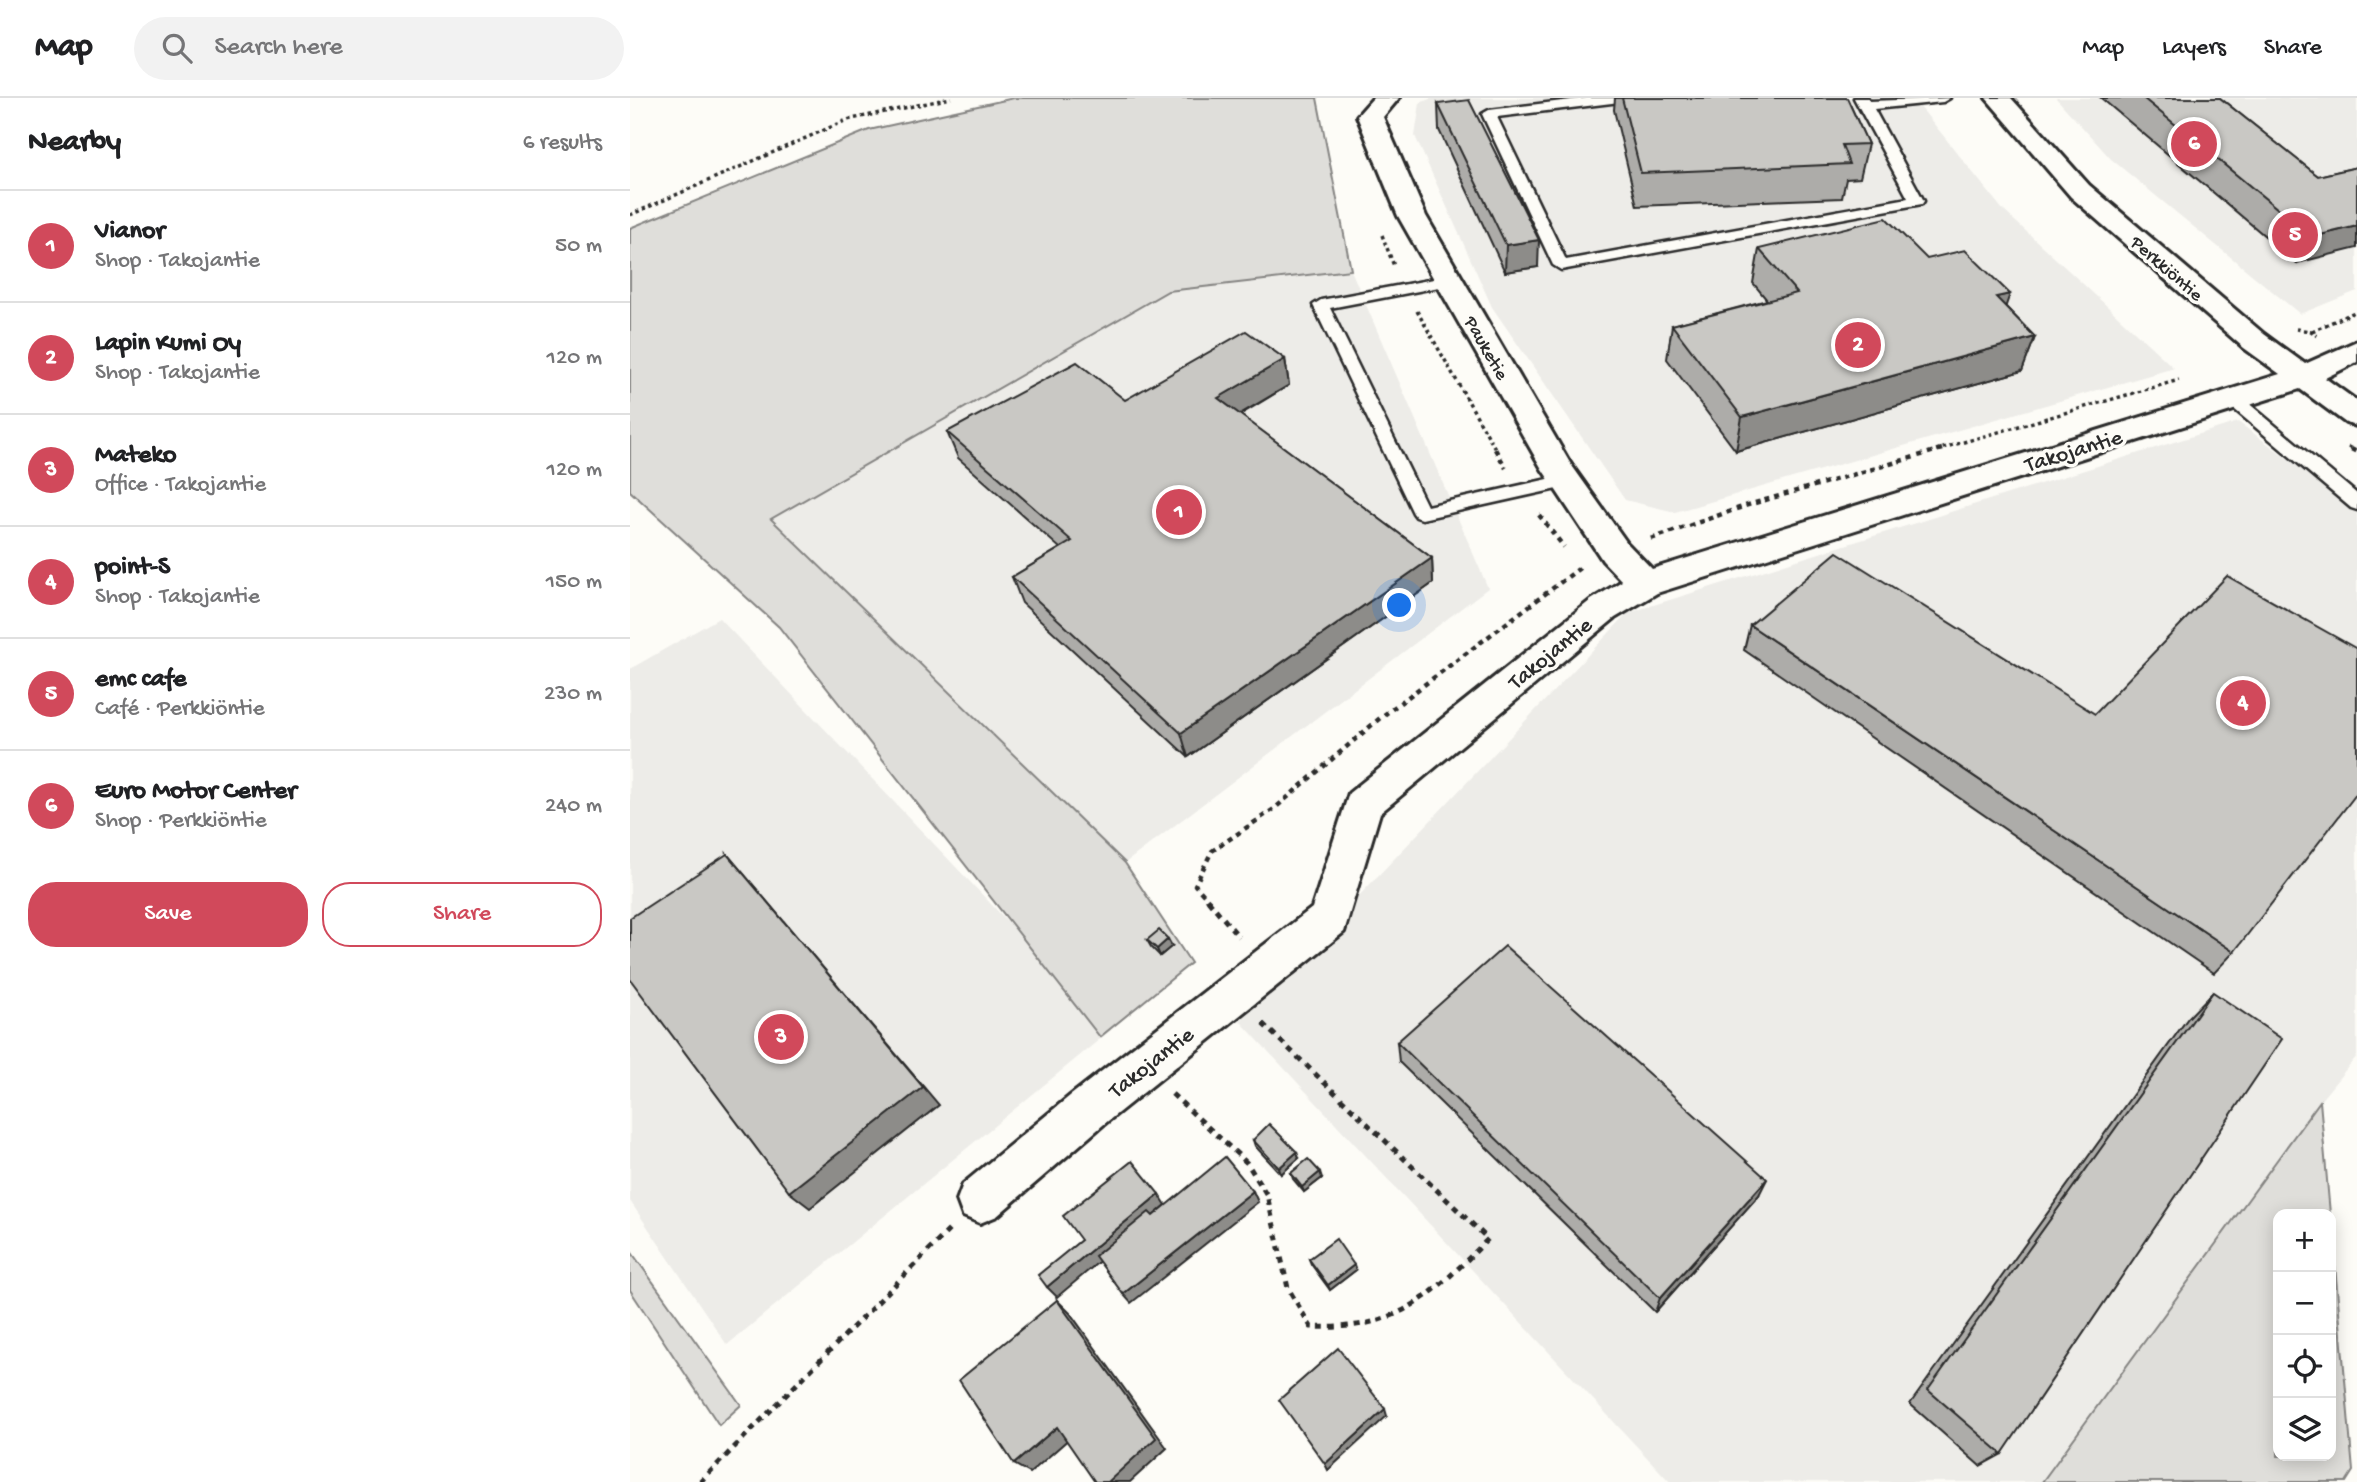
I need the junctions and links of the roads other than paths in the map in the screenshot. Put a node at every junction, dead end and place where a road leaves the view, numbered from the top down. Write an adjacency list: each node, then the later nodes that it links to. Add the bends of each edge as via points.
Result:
1 (1387, 98): 6 (street, Pauketie, via 1370,116 1412,216)
2 (1619, 98): 5 (lane, via 1489,114 1562,265 1917,201)
3 (1943, 98): 5 (lane)
4 (1998, 98): 8 (street, Perkkiöntie, via 2080,191 2254,341)
5 (1863, 102)
6 (1450, 281): 11 (street, Pauketie); 11 (lane, via 1321,305 1422,513)
7 (2357, 350): 8 (street, Takojantie)
8 (2303, 377): 9 (street, Takojantie); 10 (street, Perkkiöntie)
9 (2234, 400): 12 (lane); 13 (street, Takojantie)
10 (2357, 416)
11 (1566, 481): 13 (street, Pauketie, via 1615,552)
12 (2357, 505)
13 (1645, 584): 14 (street, Takojantie, via 1603,609 1363,804 1329,919)
14 (979, 1200)

